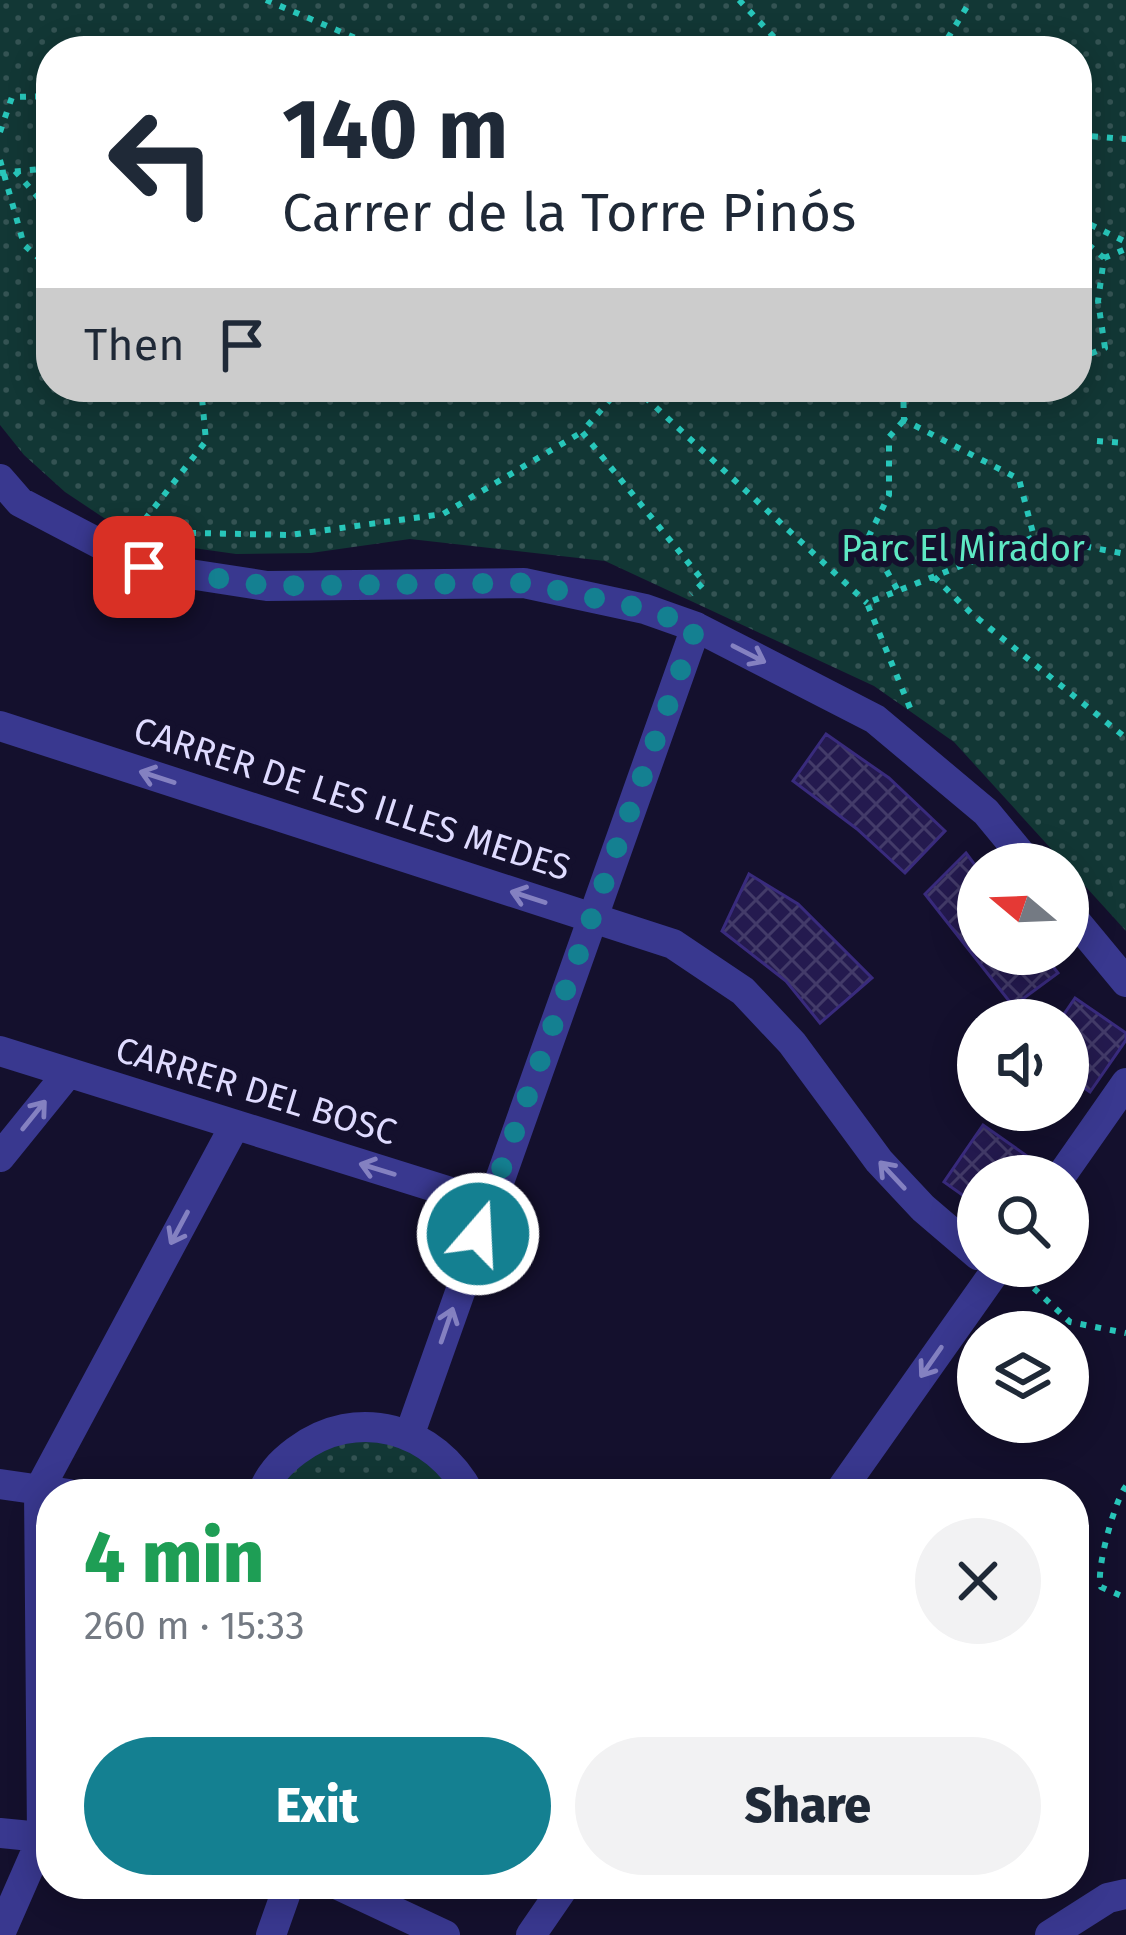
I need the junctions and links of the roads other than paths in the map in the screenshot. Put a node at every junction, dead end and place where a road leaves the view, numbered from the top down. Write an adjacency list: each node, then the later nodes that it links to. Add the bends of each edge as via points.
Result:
1 (0, 479): 2 (street, via 20,502 144,567 267,586 524,583)
2 (691, 613): 4 (street, one-way to 4, via 875,719); 5 (street)
3 (0, 726): 5 (street, CARRER DE LES ILLES MEDES, one-way to 3)
4 (1012, 843)
5 (592, 918): 14 (street); 15 (street, CARRER DE LES ILLES MEDES, one-way to 5, via 879,1162 792,1043 742,991 673,944)
6 (1089, 937): 7 (street)
7 (1126, 982)
8 (0, 1052): 9 (street, CARRER DEL BOSC)
9 (68, 1073): 11 (street, CARRER DEL BOSC); 13 (street, one-way to 9)
10 (1126, 1083): 12 (street)
11 (235, 1125): 14 (street, CARRER DEL BOSC, one-way to 11); 18 (street, one-way to 18)
12 (1076, 1155)
13 (0, 1157)
14 (489, 1204): 17 (street, one-way to 14)
15 (957, 1235)
16 (979, 1287): 21 (street, one-way to 21)
17 (409, 1436): 19 (street, via 376,1425 335,1429 281,1462); 20 (street, via 446,1458)
18 (60, 1479)
19 (271, 1479)
20 (460, 1479)
21 (848, 1479)
22 (0, 1484): 23 (street)
23 (36, 1489)
24 (0, 1833): 25 (street)
25 (36, 1837)
26 (36, 1860): 31 (street)
27 (1126, 1894): 35 (street)
28 (284, 1899): 32 (street)
29 (368, 1899): 33 (street)
30 (556, 1899): 34 (street)
31 (0, 1934)
32 (271, 1935)
33 (445, 1935)
34 (531, 1935)
35 (1050, 1935)

